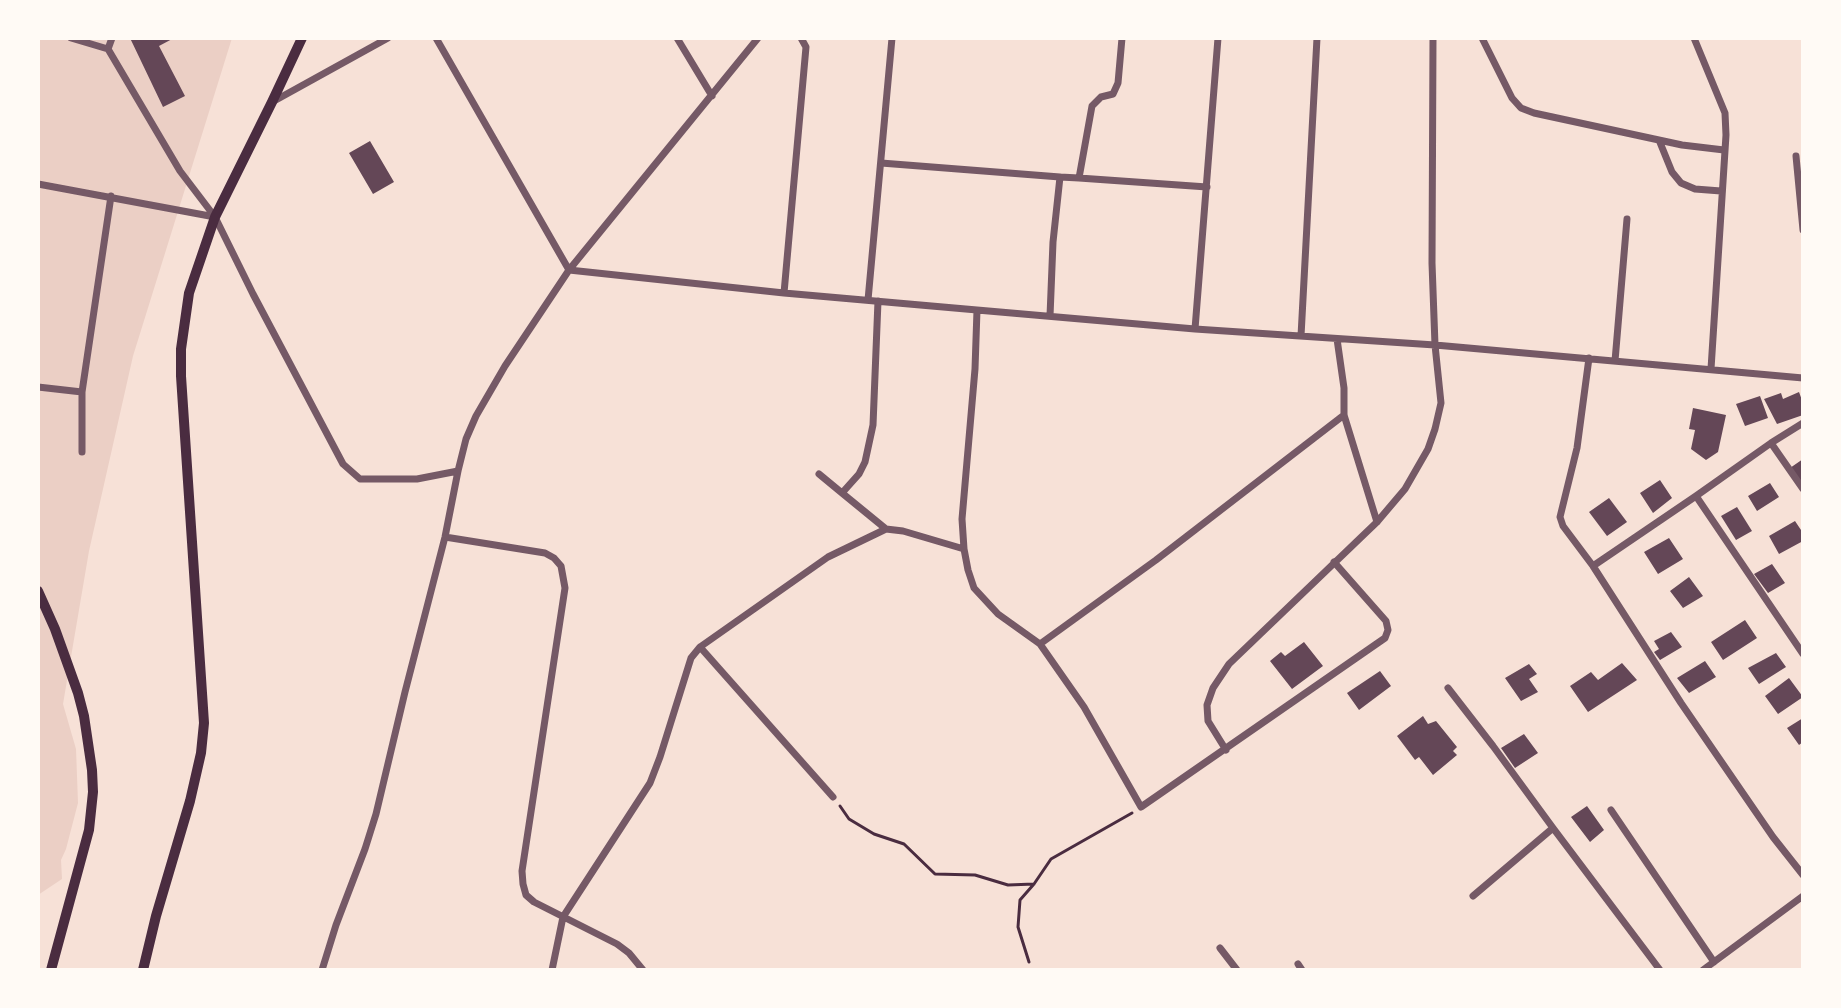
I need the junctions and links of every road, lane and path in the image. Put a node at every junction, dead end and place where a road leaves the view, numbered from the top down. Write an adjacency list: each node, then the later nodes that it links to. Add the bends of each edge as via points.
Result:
1 (71, 38): 16 (street)
2 (112, 38): 16 (street)
3 (302, 38): 18 (main road)
4 (388, 38): 18 (street)
5 (436, 38): 32 (street)
6 (677, 38): 17 (street)
7 (758, 38): 17 (street)
8 (801, 38): 33 (street, via 806,47)
9 (892, 38): 22 (street)
10 (1122, 38): 24 (street, via 1118,83 1113,94 1092,106)
11 (1218, 38): 26 (street)
12 (1317, 38): 39 (street)
13 (1433, 38): 41 (street)
14 (1482, 38): 19 (street, via 1521,108)
15 (1694, 38): 20 (street, via 1725,113)
16 (108, 49): 29 (street, via 180,171)
17 (712, 96): 32 (street)
18 (272, 102): 29 (main road)
19 (1659, 140): 20 (street); 27 (street, via 1681,183)
20 (1724, 150): 27 (street)
21 (1796, 156): 31 (street)
22 (881, 163): 23 (street); 34 (street)
23 (1060, 177): 24 (street); 37 (street)
24 (1079, 178): 26 (street)
25 (38, 184): 28 (street)
26 (1207, 187): 38 (street)
27 (1721, 191): 44 (street)
28 (111, 196): 29 (street); 47 (street)
29 (215, 217): 52 (street, via 343,464 360,479 417,479); 82 (main road, via 189,293 181,349 203,740)
30 (1627, 219): 43 (street)
31 (1803, 230)
32 (569, 270): 33 (street); 52 (street, via 476,416)
33 (784, 293): 34 (street)
34 (868, 300): 35 (street)
35 (878, 301): 36 (street); 55 (street, via 873,425 865,462)
36 (977, 310): 37 (street); 60 (street)
37 (1050, 316): 38 (street)
38 (1195, 329): 39 (street)
39 (1301, 336): 40 (street)
40 (1337, 339): 41 (street); 48 (street)
41 (1435, 345): 42 (street); 57 (street, via 1441,403 1435,429 1405,489)
42 (1589, 358): 43 (street); 62 (street, via 1577,448 1560,517)
43 (1615, 361): 44 (street)
44 (1711, 369): 45 (street)
45 (1803, 378)
46 (38, 387): 47 (street)
47 (82, 392): 51 (street)
48 (1344, 415): 57 (street); 64 (street)
49 (1803, 423): 50 (street)
50 (1771, 443): 54 (street); 56 (street)
51 (82, 452)
52 (458, 471): 59 (street)
53 (819, 474): 55 (street)
54 (1803, 489)
55 (842, 493): 58 (street)
56 (1696, 496): 62 (street); 66 (street)
57 (1377, 522): 61 (street)
58 (886, 529): 60 (street); 65 (street, via 828,557)
59 (445, 537): 77 (street, via 545,553 564,575 522,871 526,895); 83 (street, via 376,814)
60 (964, 549): 64 (street, via 974,588 998,614)
61 (1334, 562): 68 (street, via 1229,664 1213,688 1208,721); 68 (street, via 1386,621 1385,638)
62 (1593, 566): 73 (street, via 1698,728)
63 (38, 591): 81 (main road, via 78,693 93,792 89,830)
64 (1040, 644): 70 (street, via 1084,707)
65 (700, 647): 69 (street); 77 (street, via 691,658 650,783)
66 (1803, 654)
67 (1448, 688): 72 (street)
68 (1226, 750): 70 (street)
69 (833, 797): 74 (path, via 849,819 904,844 935,874)
70 (1141, 807): 74 (path, via 1051,859)
71 (1611, 810): 80 (street)
72 (1553, 828): 75 (street); 87 (street)
73 (1803, 875)
74 (1034, 884): 79 (path, via 1020,900 1018,927)
75 (1473, 896)
76 (1803, 896): 80 (street)
77 (563, 917): 84 (street); 85 (street, via 617,944)
78 (1220, 948): 86 (street)
79 (1029, 962)
80 (1714, 962): 88 (street)
81 (51, 970)
82 (143, 970)
83 (322, 970)
84 (552, 970)
85 (643, 970)
86 (1237, 970)
87 (1660, 970)
88 (1703, 970)

